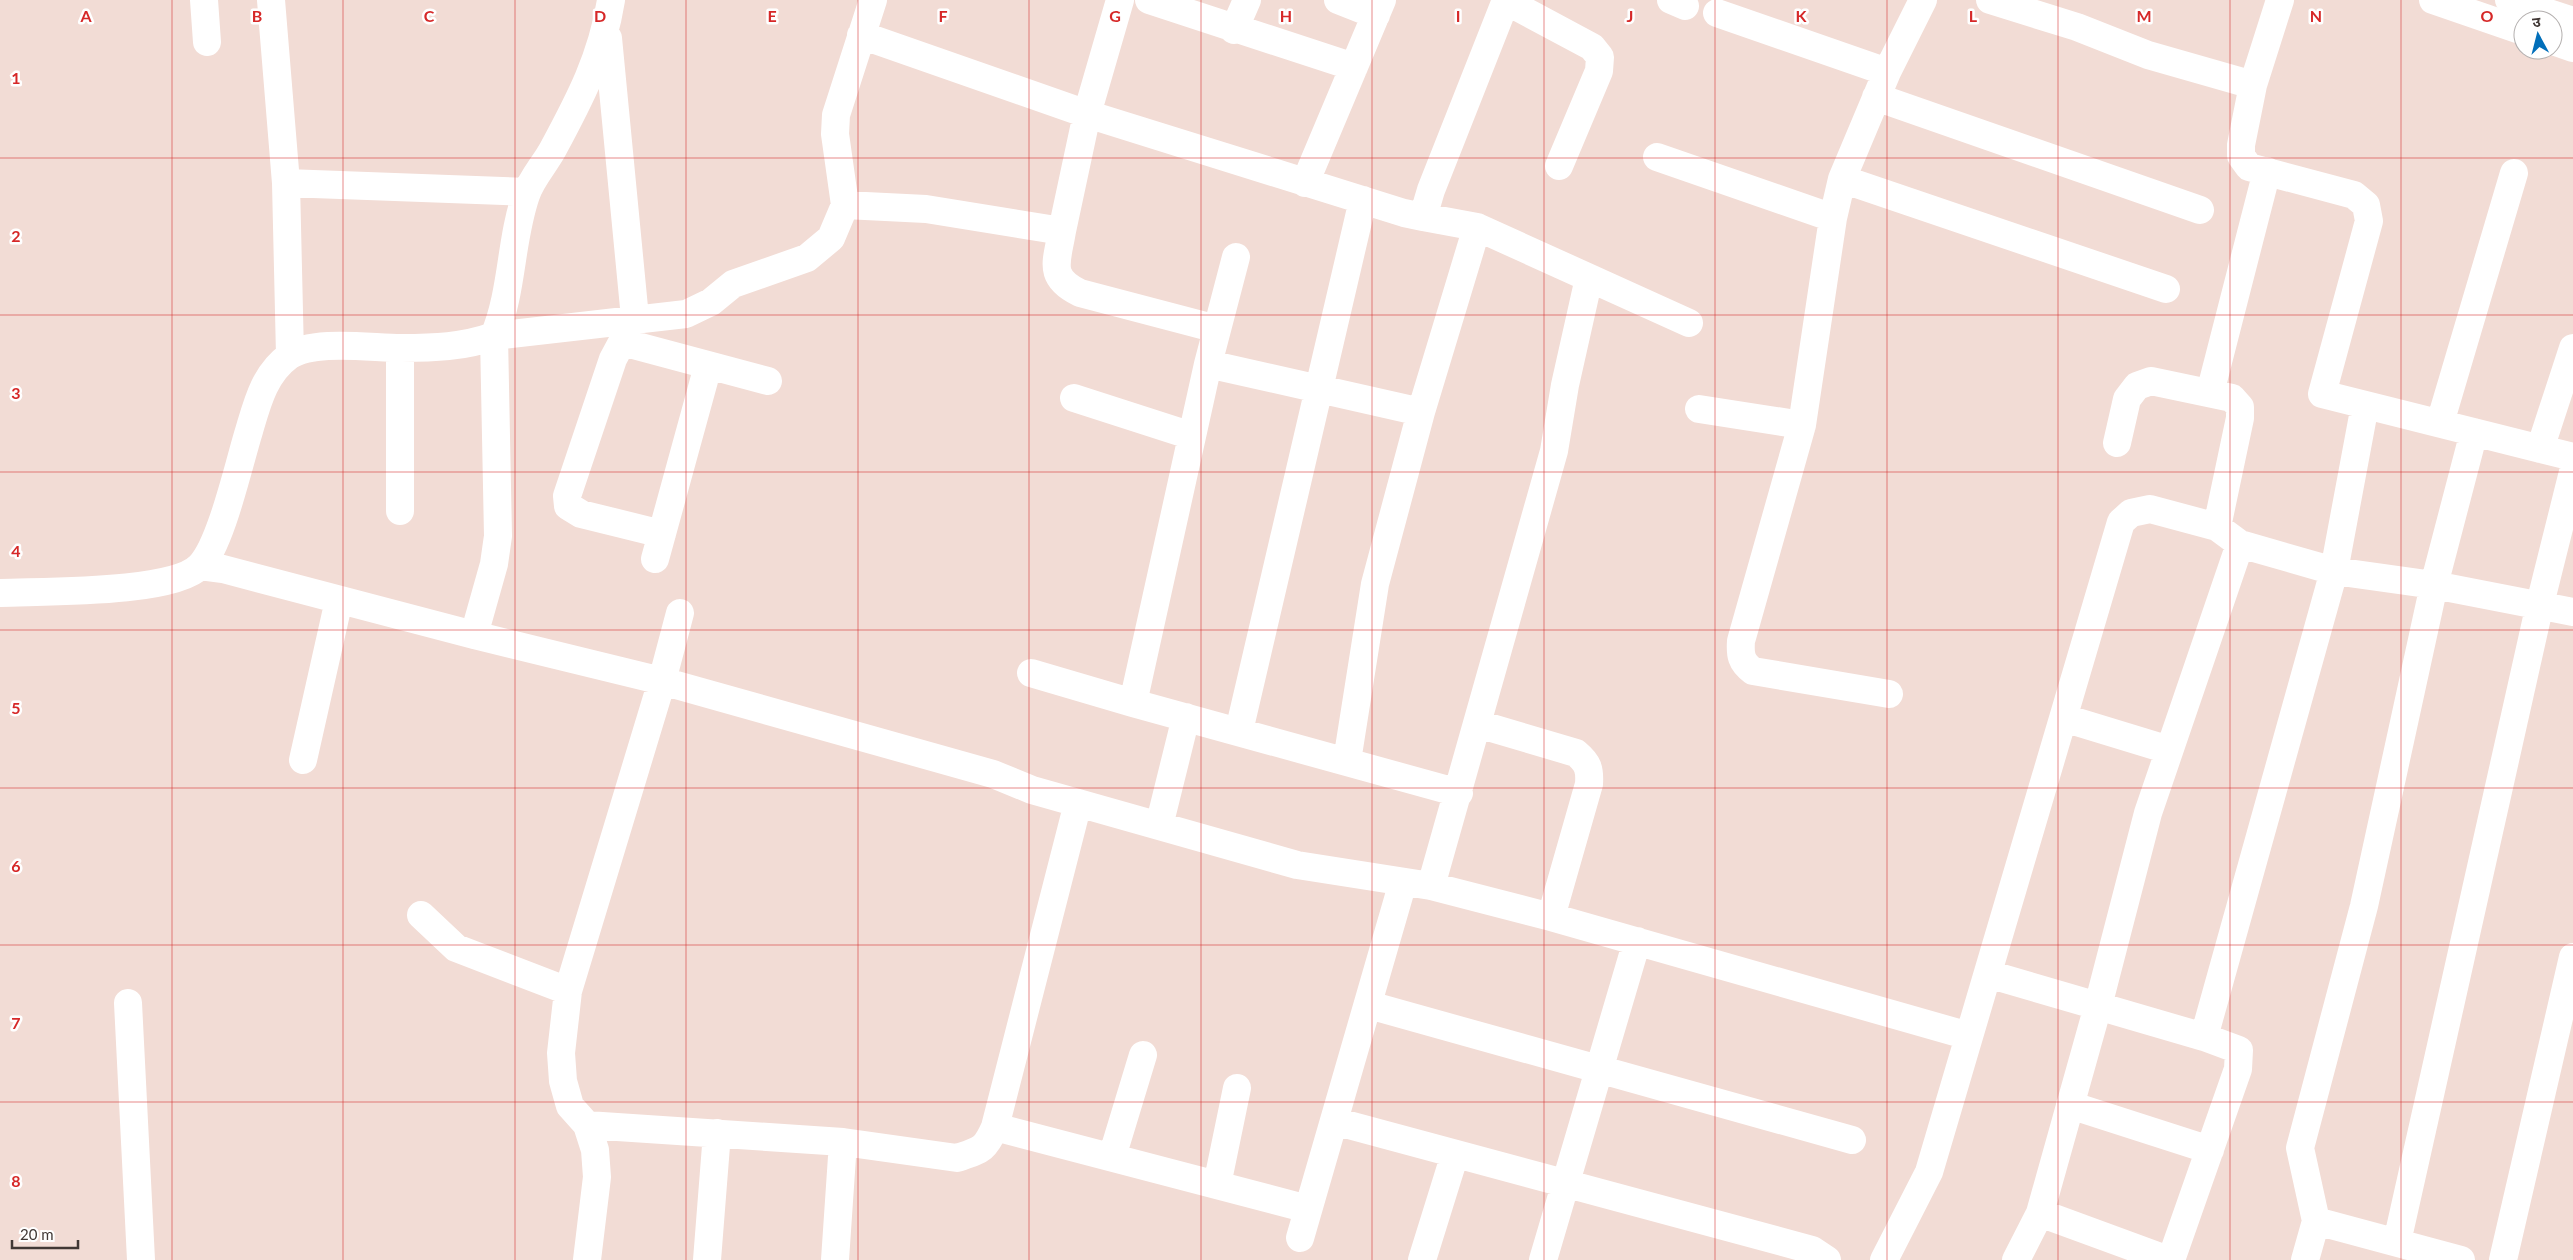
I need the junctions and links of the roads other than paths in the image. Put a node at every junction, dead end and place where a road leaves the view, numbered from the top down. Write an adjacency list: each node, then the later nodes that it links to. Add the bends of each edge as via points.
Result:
1 (204, 0): 22 (street)
2 (272, 0): 33 (street)
3 (611, 0): 18 (street)
4 (873, 0): 21 (street)
5 (1120, 0): 27 (street)
6 (1150, 0): 20 (street)
7 (1247, 0): 20 (street)
8 (1338, 0): 15 (street)
9 (1923, 0): 24 (street)
10 (1990, 0): 25 (street, via 2148,54)
11 (2280, 0): 25 (street)
12 (2432, 0): 19 (street)
13 (2509, 0): 17 (street)
14 (1506, 1): 29 (street, via 1592,47 1600,57 1599,71); 39 (street)
15 (1379, 8): 23 (street)
16 (1717, 13): 24 (street)
17 (2573, 21)
18 (606, 26): 35 (street, via 600,52 584,92); 46 (street)
19 (2513, 28)
20 (1234, 30): 23 (street)
21 (861, 35): 27 (street); 37 (street, via 836,115 835,134)
22 (207, 42)
23 (1354, 67): 34 (street)
24 (1887, 72): 26 (street)
25 (2253, 85): 30 (street, via 2241,156 2249,167)
26 (1876, 97): 32 (street); 38 (street)
27 (1087, 114): 34 (street); 42 (street)
28 (1657, 157): 40 (street)
29 (1559, 166)
30 (2267, 171): 58 (street); 60 (street, via 2354,195 2366,205 2369,221 2322,394)
31 (2514, 174): 63 (street)
32 (1842, 179): 40 (street); 45 (street)
33 (286, 182): 35 (street); 53 (street)
34 (1305, 183): 36 (street)
35 (527, 192): 49 (street, via 515,230 504,312)
36 (1363, 200): 39 (street); 57 (street)
37 (845, 205): 42 (street, via 926,209); 46 (street, via 831,238 807,258 733,284 710,302 686,314)
38 (2200, 210)
39 (1423, 217): 41 (street)
40 (1832, 218): 64 (street)
41 (1477, 227): 44 (street); 62 (street)
42 (1062, 231): 48 (street, via 1056,269 1063,285 1080,293)
43 (1236, 257): 48 (street)
44 (1590, 278): 47 (street); 89 (street, via 1565,385 1554,451)
45 (2166, 289)
46 (635, 318): 49 (street); 50 (street)
47 (1689, 323)
48 (1217, 329): 54 (street)
49 (494, 336): 51 (street, via 471,344); 82 (street, via 498,536 494,564)
50 (622, 342): 55 (street); 55 (street, via 613,359 567,496 568,506 659,546)
51 (400, 348): 53 (street, via 308,348); 71 (street)
52 (2573, 348): 68 (street)
53 (290, 355): 74 (street, via 276,368 259,394 223,519)
54 (1208, 364): 57 (street); 66 (street)
55 (708, 366): 56 (street)
56 (768, 381)
57 (1319, 389): 62 (street); 90 (street)
58 (2210, 393): 67 (street, via 2152,381 2137,386 2127,399); 72 (street, via 2232,398 2240,407)
59 (1074, 398): 66 (street)
60 (2366, 405): 63 (street); 75 (street)
61 (1699, 409): 64 (street)
62 (1420, 412): 93 (street, via 1375,584)
63 (2440, 423): 65 (street)
64 (1802, 425): 85 (street, via 1740,654 1744,664 1753,671)
65 (2474, 432): 68 (street); 76 (street)
66 (1192, 436): 86 (street)
67 (2117, 443)
68 (2540, 449): 69 (street)
69 (2573, 457)
70 (2573, 472): 79 (street)
71 (400, 511)
72 (2217, 527): 73 (street); 88 (street, via 2150,510 2131,513 2121,522)
73 (2240, 544): 75 (street); 91 (street)
74 (200, 566): 77 (street, via 183,578 160,582); 78 (street, via 223,569)
75 (2334, 571): 76 (street); 109 (street)
76 (2434, 585): 79 (street); 127 (street, via 2364,906 2300,1148)
77 (0, 593)
78 (339, 600): 82 (street); 92 (street)
79 (2540, 604): 80 (street); 129 (street)
80 (2573, 612)
81 (680, 613): 84 (street)
82 (474, 635): 84 (street)
83 (1031, 672): 86 (street)
84 (662, 681): 95 (street, via 993,774 1032,790); 104 (street)
85 (1889, 694)
86 (1133, 703): 87 (street)
87 (1186, 717): 90 (street); 96 (street)
88 (2064, 718): 91 (street); 103 (street)
89 (1478, 724): 94 (street); 100 (street, via 1576,753 1586,762 1590,772)
90 (1239, 731): 93 (street)
91 (2169, 750): 107 (street, via 2148,813)
92 (303, 760)
93 (1346, 761): 94 (street)
94 (1459, 793): 98 (street)
95 (1078, 803): 96 (street); 116 (street)
96 (1159, 826): 97 (street, via 1297,865)
97 (1403, 882): 98 (street); 106 (street)
98 (1431, 886): 100 (street)
99 (421, 915): 104 (street, via 456,948)
100 (1551, 917): 101 (street)
101 (1637, 941): 108 (street); 111 (street)
102 (2573, 957): 142 (street)
103 (1988, 974): 107 (street); 108 (street)
104 (568, 991): 115 (street, via 561,1053 563,1081 570,1106)
105 (128, 1002): 130 (street)
106 (1369, 1005): 111 (street); 114 (street)
107 (2098, 1006): 109 (street); 113 (street)
108 (1969, 1036): 137 (street, via 1929,1172)
109 (2204, 1037): 120 (street, via 2239,1050 2238,1069)
110 (1143, 1055): 122 (street)
111 (1600, 1071): 118 (street); 123 (street)
112 (1237, 1088): 124 (street)
113 (2070, 1105): 120 (street); 126 (street)
114 (1334, 1121): 121 (street); 125 (street)
115 (587, 1125): 117 (street); 131 (street, via 595,1150 597,1176)
116 (995, 1126): 119 (street, via 988,1145 958,1158); 122 (street)
117 (717, 1134): 119 (street); 132 (street)
118 (1852, 1140)
119 (843, 1142): 133 (street)
120 (2210, 1150): 139 (street)
121 (1455, 1154): 123 (street); 134 (street)
122 (1112, 1158): 124 (street)
123 (1566, 1184): 135 (street); 136 (street, via 1812,1250)
124 (1217, 1185): 125 (street)
125 (1308, 1209): 128 (street)
126 (2040, 1213): 138 (street); 139 (street)
127 (2316, 1221): 129 (street); 140 (street)
128 (1300, 1238)
129 (2397, 1242): 141 (street)
130 (141, 1260)
131 (587, 1260)
132 (708, 1260)
133 (835, 1260)
134 (1422, 1260)
135 (1543, 1260)
136 (1827, 1260)
137 (1884, 1260)
138 (2016, 1260)
139 (2169, 1260)
140 (2305, 1260)
141 (2461, 1260)
142 (2503, 1260)

